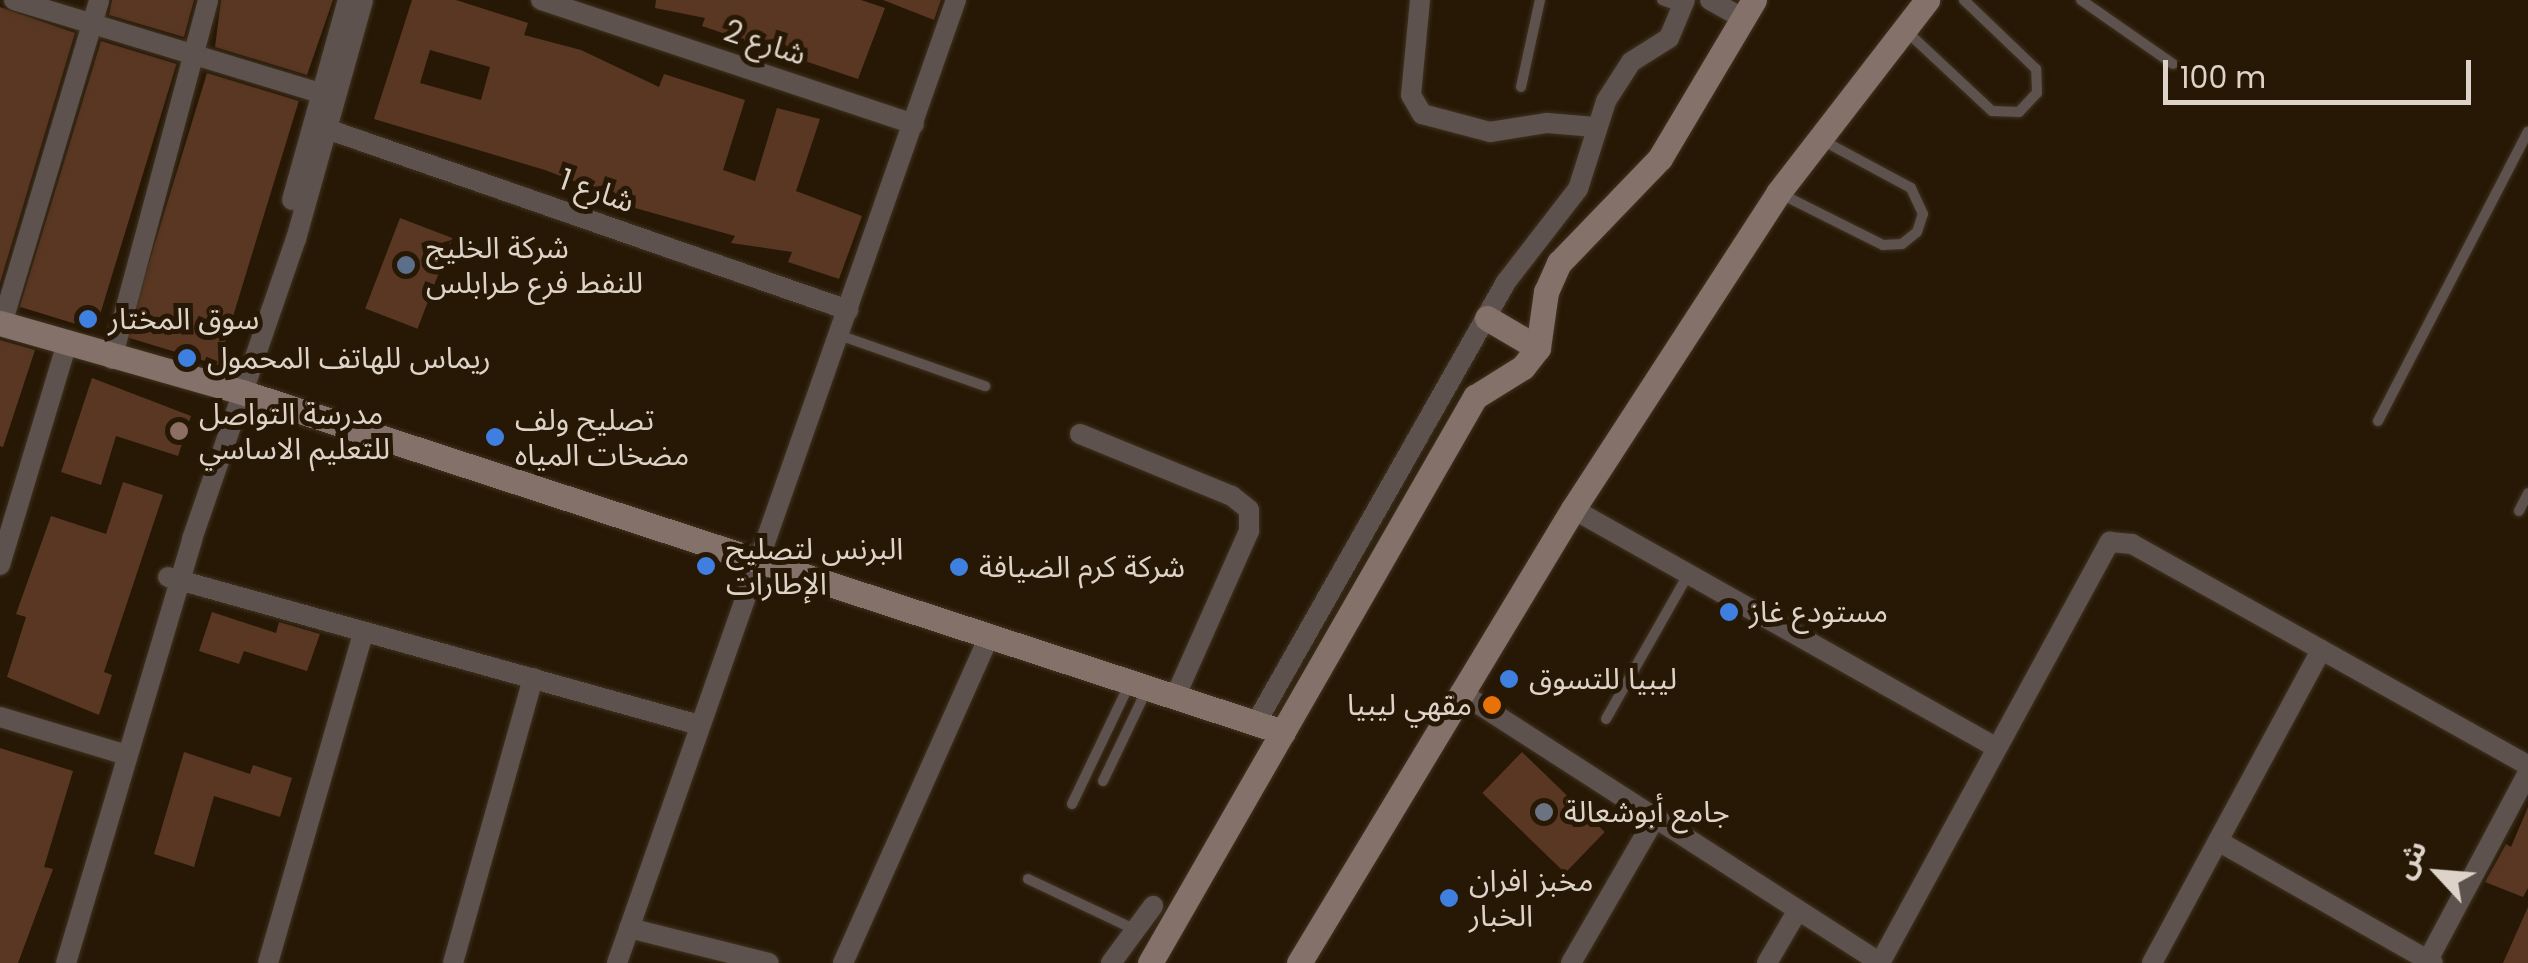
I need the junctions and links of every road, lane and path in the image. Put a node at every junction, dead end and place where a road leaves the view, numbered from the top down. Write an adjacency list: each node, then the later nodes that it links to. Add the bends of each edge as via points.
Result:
1 (14, 0): 16 (street)
2 (99, 0): 16 (street)
3 (208, 0): 18 (street)
4 (348, 0): 21 (street)
5 (363, 0): 21 (street)
6 (541, 0): 22 (street, شارع 2)
7 (956, 0): 22 (street)
8 (1420, 0): 23 (street, via 1412,95 1422,114 1490,132 1563,122)
9 (1540, 0): 20 (lane)
10 (1710, 0): 15 (street)
11 (1927, 0): 17 (street)
12 (1964, 0): 17 (lane, via 2036,69 2037,94 2019,112 1992,111)
13 (2081, 0): 19 (lane)
14 (1676, 2): 23 (street, via 1666,43 1626,70)
15 (1748, 9): 33 (street, via 1660,158 1558,262)
16 (92, 24): 18 (street); 30 (street)
17 (1903, 28): 26 (street)
18 (192, 54): 21 (street); 34 (street)
19 (2172, 64)
20 (1521, 87)
21 (328, 96): 24 (street); 36 (street)
22 (914, 124): 28 (street)
23 (1595, 128): 29 (street, via 1578,189 1518,263)
24 (327, 129): 28 (street, شارع 1); 36 (street)
25 (2528, 132): 37 (lane)
26 (1817, 137): 27 (street); 27 (lane, via 1910,188 1924,214 1918,232 1902,244 1883,245)
27 (1778, 192): 40 (street)
28 (848, 310): 31 (street)
29 (1487, 318): 33 (street); 55 (street)
30 (1, 324): 32 (street)
31 (840, 334): 35 (lane); 42 (street)
32 (66, 346): 34 (street); 43 (street)
33 (1538, 348): 57 (street, via 1475,397)
34 (112, 358): 36 (street)
35 (985, 386)
36 (237, 391): 42 (street); 45 (street)
37 (2378, 420)
38 (1080, 434): 52 (street, via 1232,496 1249,510 1248,531)
39 (2528, 493): 41 (lane)
40 (1573, 508): 44 (street); 51 (street)
41 (2519, 512)
42 (759, 560): 47 (street); 56 (street)
43 (0, 566)
44 (1690, 573): 54 (lane); 58 (street)
45 (174, 579): 46 (street); 59 (street)
46 (364, 633): 49 (street); 74 (street)
47 (990, 634): 50 (street); 78 (street)
48 (2321, 650): 58 (street, via 2132,544 2110,542); 60 (street); 65 (street)
49 (532, 678): 56 (street); 75 (street)
50 (1140, 683): 52 (street); 62 (lane); 63 (lane)
51 (1460, 692): 64 (street); 81 (street)
52 (1176, 695): 55 (street)
53 (0, 717): 59 (street)
54 (1606, 719)
55 (1256, 723): 57 (street)
56 (699, 724): 69 (street)
57 (1283, 732): 80 (street)
58 (1996, 747): 68 (street, via 1880,963)
59 (121, 753): 72 (street); 73 (street)
60 (2528, 764)
61 (2528, 773): 71 (street)
62 (1103, 781)
63 (1072, 804)
64 (1655, 818): 68 (street); 82 (street)
65 (2218, 841): 71 (street); 84 (street)
66 (1028, 878): 70 (lane)
67 (1152, 906): 70 (street)
68 (1798, 910): 83 (street)
69 (629, 928): 76 (street); 77 (street)
70 (1137, 930): 79 (street)
71 (2430, 962)
72 (55, 963)
73 (66, 963)
74 (268, 963)
75 (453, 963)
76 (617, 963)
77 (769, 963)
78 (843, 963)
79 (1111, 963)
80 (1150, 963)
81 (1299, 963)
82 (1571, 963)
83 (1767, 963)
84 (2152, 963)

